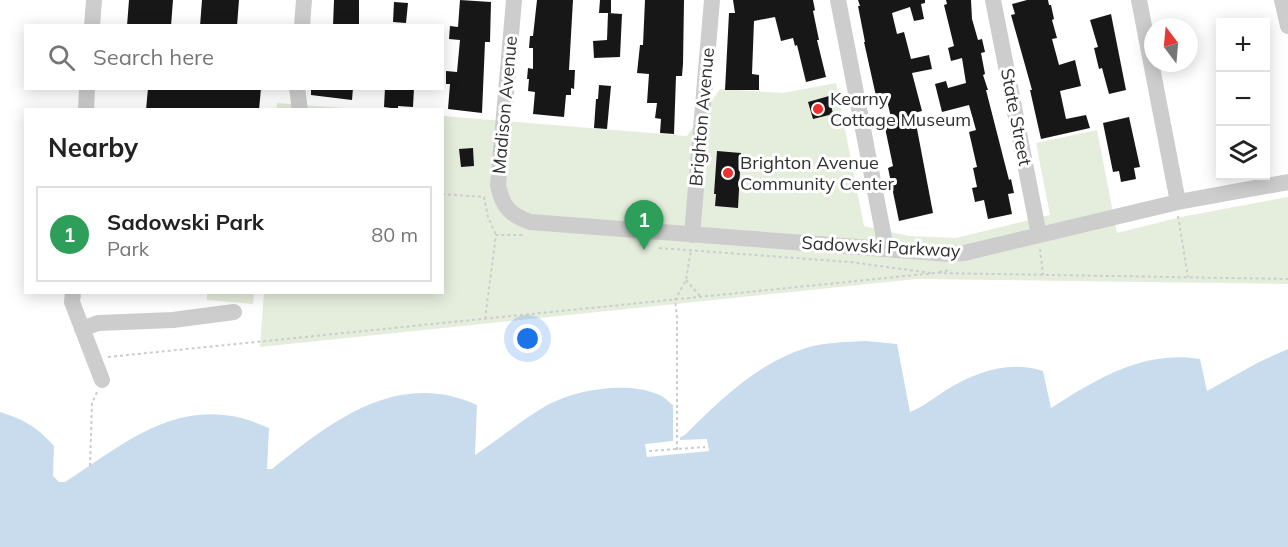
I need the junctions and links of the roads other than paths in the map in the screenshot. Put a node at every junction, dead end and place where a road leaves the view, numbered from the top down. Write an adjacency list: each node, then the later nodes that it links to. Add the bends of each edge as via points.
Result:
1 (94, 0): 9 (street)
2 (304, 0): 10 (street)
3 (514, 0): 17 (street, Madison Avenue, via 498,185)
4 (712, 0): 19 (street, Brighton Avenue)
5 (838, 0): 21 (street)
6 (993, 0): 20 (street, State Street)
7 (1139, 0): 18 (street)
8 (1282, 0): 11 (street)
9 (92, 24)
10 (302, 24)
11 (1288, 26)
12 (87, 90): 14 (street)
13 (297, 90): 15 (street)
14 (86, 108)
15 (300, 108)
16 (1288, 182): 18 (street, Sadowski Parkway)
17 (507, 209): 19 (street, Sadowski Parkway, via 530,222)
18 (1178, 209): 20 (street, Sadowski Parkway)
19 (692, 242): 21 (street, Sadowski Parkway)
20 (1039, 242): 21 (street, Sadowski Parkway, via 950,254)
21 (886, 248)
22 (73, 294): 24 (street)
23 (234, 312): 24 (street, via 173,320 98,323)
24 (82, 328): 25 (street)
25 (102, 380)

